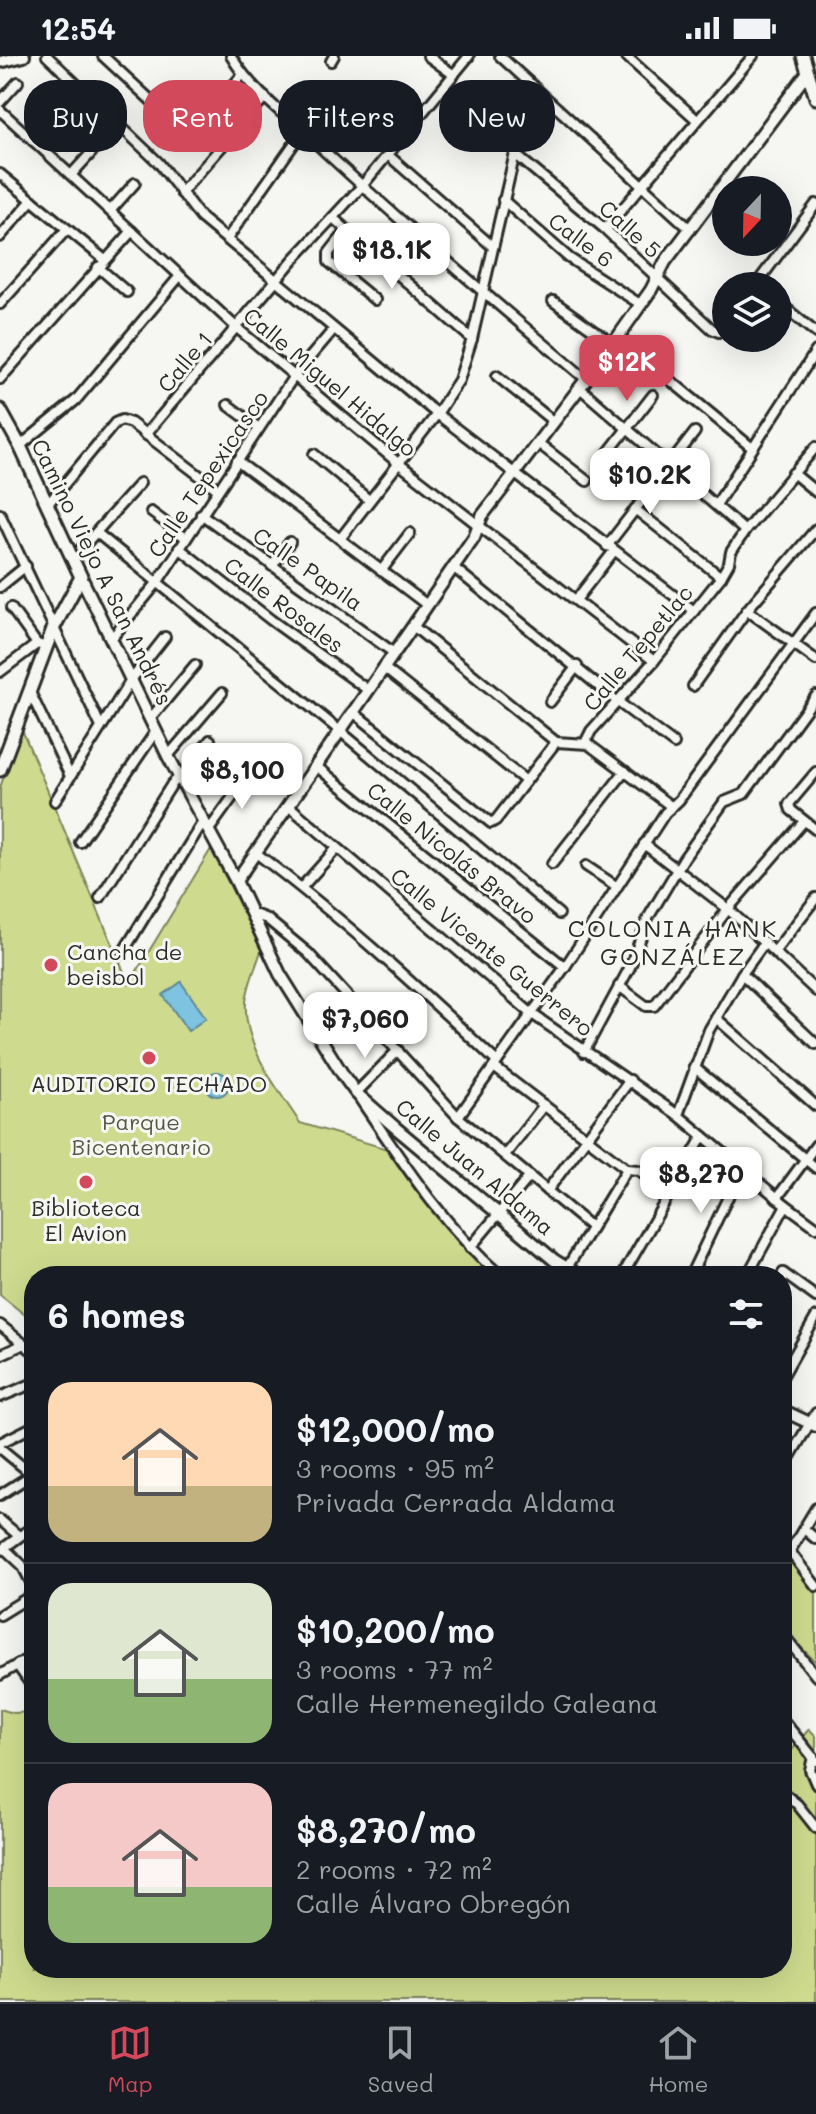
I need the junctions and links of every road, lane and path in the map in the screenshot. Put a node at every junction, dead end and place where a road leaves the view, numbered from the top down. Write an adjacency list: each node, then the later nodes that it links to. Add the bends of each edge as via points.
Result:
1 (24, 56): 11 (street)
2 (47, 56): 41 (street, via 159,163)
3 (103, 56): 18 (street)
4 (231, 56): 12 (street)
5 (428, 56): 13 (street)
6 (469, 56): 13 (street, Calle 1)
7 (500, 56): 16 (street)
8 (626, 56): 26 (street)
9 (753, 56): 26 (street)
10 (803, 56): 14 (main road)
11 (0, 62)
12 (243, 74): 15 (street); 19 (street)
13 (454, 75): 25 (street, Calle 1)
14 (812, 76): 20 (main road); 49 (street)
15 (238, 80)
16 (527, 80)
17 (18, 82): 21 (street)
18 (143, 93)
19 (265, 97): 23 (street); 41 (street)
20 (816, 98)
21 (0, 102)
22 (555, 106): 39 (street)
23 (278, 109)
24 (0, 110): 27 (street, Calle Miguel Hidalgo)
25 (423, 113)
26 (697, 120): 39 (street)
27 (24, 133)
28 (45, 152): 37 (street, Calle Miguel Hidalgo)
29 (92, 152): 37 (street)
30 (288, 152): 53 (street)
31 (326, 152): 40 (street)
32 (391, 152): 34 (street, Calle 1)
33 (517, 152): 35 (street)
34 (388, 155): 40 (street, Calle 1); 54 (street)
35 (516, 155): 43 (street); 48 (street, Calle 5)
36 (0, 174): 42 (street)
37 (71, 175): 45 (street, Calle Miguel Hidalgo)
38 (135, 183): 45 (street)
39 (643, 185): 48 (street); 49 (street)
40 (362, 186): 46 (street, Calle 1); 60 (street)
41 (181, 193): 53 (street, via 192,210)
42 (32, 200): 47 (street); 52 (street)
43 (503, 200): 54 (street); 65 (street, Calle 6, via 569,258)
44 (816, 204): 56 (street)
45 (110, 211): 51 (street, Calle Miguel Hidalgo)
46 (333, 218): 50 (street); 59 (street, Calle 1)
47 (67, 229): 55 (street); 64 (street)
48 (605, 229): 58 (street, Calle 5)
49 (690, 229): 58 (street)
50 (347, 230): 62 (street, via 329,253 329,262); 71 (street)
51 (132, 231): 55 (street); 57 (street, Calle Miguel Hidalgo)
52 (0, 237)
53 (227, 239): 59 (street)
54 (492, 246): 60 (street)
55 (102, 264): 61 (street); 76 (street)
56 (765, 272)
57 (179, 277): 67 (street, Calle Miguel Hidalgo); 88 (street, via 76,400)
58 (657, 277): 65 (street); 69 (street, Calle 5)
59 (276, 282): 67 (street, Calle 1); 68 (street)
60 (482, 291): 71 (street); 77 (street)
61 (127, 292)
62 (375, 300)
63 (553, 301): 72 (street)
64 (0, 304)
65 (640, 304): 72 (street)
66 (792, 313): 70 (street)
67 (237, 328): 74 (street, Calle Miguel Hidalgo); 86 (street, Calle 1)
68 (334, 329): 74 (street, Calle Tepexicasco); 81 (street)
69 (712, 329)
70 (816, 333)
71 (472, 339): 81 (street, via 455,388)
72 (616, 340): 77 (street); 89 (street)
73 (816, 351): 89 (street)
74 (294, 376): 83 (street, Calle Tepexicasco); 94 (street, Calle Miguel Hidalgo)
75 (497, 376): 82 (street)
76 (0, 379)
77 (583, 384): 82 (street); 84 (street)
78 (653, 395): 84 (street)
79 (228, 405): 83 (street)
80 (0, 410): 88 (main road, Camino Viejo A San Andrés)
81 (437, 414): 94 (street); 97 (street)
82 (554, 422): 87 (street)
83 (259, 428): 93 (street, Calle Tepexicasco)
84 (626, 430): 92 (street); 95 (street)
85 (695, 432): 95 (street)
86 (145, 435): 100 (street); 103 (street, via 131,423 115,423)
87 (538, 443): 97 (street); 98 (street)
88 (20, 446): 103 (main road, Camino Viejo A San Andrés)
89 (751, 447): 104 (street)
90 (816, 447): 96 (street, Calle Tepetlac)
91 (314, 454): 102 (street)
92 (604, 458)
93 (237, 461): 100 (street, Calle Tepexicasco); 115 (street)
94 (398, 463): 102 (street); 109 (street, Calle Miguel Hidalgo)
95 (668, 466): 104 (street); 105 (street)
96 (793, 473): 101 (street); 111 (street, Calle Tepetlac)
97 (515, 474): 109 (street); 118 (street)
98 (587, 481)
99 (140, 483): 112 (street)
100 (217, 489): 108 (street, Calle Tepexicasco)
101 (816, 492)
102 (369, 500): 115 (street)
103 (48, 504): 124 (main road, Camino Viejo A San Andrés)
104 (716, 505): 111 (street)
105 (635, 509): 118 (street); 125 (street)
106 (151, 512): 114 (street)
107 (0, 514): 120 (street)
108 (201, 514): 114 (street, Calle Tepexicasco); 121 (street, Calle Papila)
109 (478, 526): 122 (street); 128 (street, Calle Miguel Hidalgo)
110 (816, 529): 131 (street)
111 (745, 531): 125 (street, Calle Tepetlac)
112 (97, 533): 119 (street); 126 (street)
113 (410, 533): 123 (street)
114 (186, 538): 117 (street, Calle Tepexicasco)
115 (340, 539): 123 (street)
116 (290, 542): 121 (street)
117 (179, 548): 126 (street, Calle Tepexicasco); 149 (street, Calle Rosales)
118 (611, 548): 128 (street); 132 (street)
119 (81, 549)
120 (26, 566): 127 (street); 135 (street)
121 (272, 566): 140 (street, Calle Papila)
122 (453, 567): 129 (street); 144 (street)
123 (381, 571): 129 (street)
124 (81, 577): 135 (main road); 137 (street, Camino Viejo A San Andrés)
125 (721, 577): 132 (street, Calle Tepetlac)
126 (157, 583): 137 (street, Calle Tepexicasco); 159 (street)
127 (0, 587)
128 (576, 600): 142 (street, Calle Miguel Hidalgo)
129 (427, 605): 134 (street)
130 (11, 608): 139 (street)
131 (747, 610): 138 (street); 148 (street)
132 (694, 611): 142 (street, Calle Tepetlac)
133 (816, 613): 138 (street)
134 (413, 626): 140 (street); 161 (street)
135 (53, 629): 139 (main road); 157 (street)
136 (165, 637): 147 (street)
137 (111, 639): 147 (street, Camino Viejo A San Andrés)
138 (794, 643): 141 (street); 176 (street)
139 (42, 645): 146 (street); 150 (main road)
140 (394, 653): 145 (street)
141 (816, 660)
142 (654, 661): 154 (street, Calle Tepetlac)
143 (195, 665): 156 (street)
144 (577, 666): 153 (street); 154 (street)
145 (384, 668): 149 (street); 173 (street)
146 (0, 672)
147 (131, 680): 156 (street, Camino Viejo A San Andrés); 157 (street)
148 (693, 686)
149 (368, 690): 155 (street)
150 (30, 692): 164 (main road); 171 (street)
151 (222, 693): 165 (street)
152 (816, 696): 186 (street, via 744,794 724,802)
153 (550, 702)
154 (618, 702): 162 (street, Calle Tepetlac); 163 (street)
155 (353, 712): 159 (street); 173 (street, via 491,823)
156 (150, 719): 158 (street, Camino Viejo A San Andrés)
157 (101, 727): 171 (street)
158 (156, 731): 165 (street, Camino Viejo A San Andrés); 180 (street)
159 (340, 731): 166 (street); 194 (street)
160 (210, 740): 172 (street)
161 (556, 742): 162 (street); 173 (street)
162 (585, 743): 168 (street)
163 (674, 744)
164 (2, 749): 167 (main road)
165 (168, 756): 172 (street, Camino Viejo A San Andrés)
166 (316, 766): 175 (street); 198 (street, Calle Nicolás Bravo)
167 (0, 770)
168 (625, 771): 176 (street); 184 (street)
169 (816, 772): 177 (street, via 789,804)
170 (250, 773): 178 (street)
171 (70, 776): 174 (street)
172 (179, 778): 178 (street, Camino Viejo A San Andrés); 190 (street)
173 (526, 781)
174 (55, 801)
175 (289, 806): 182 (street, Calle Vicente Guerrero); 183 (street)
176 (672, 807): 181 (street)
177 (804, 821): 179 (street); 192 (street)
178 (206, 825): 187 (street, Camino Viejo A San Andrés); 197 (street)
179 (816, 830)
180 (80, 842)
181 (644, 844): 186 (street); 188 (street)
182 (337, 848): 189 (street); 202 (street, Calle Vicente Guerrero)
183 (256, 853): 187 (street); 189 (street)
184 (552, 864)
185 (586, 866): 188 (street)
186 (677, 869): 192 (street); 200 (street, via 642,930)
187 (236, 881): 193 (street, Camino Viejo A San Andrés)
188 (616, 886): 198 (street)
189 (302, 887): 207 (street, via 419,988)
190 (100, 898)
191 (816, 898): 196 (street)
192 (728, 909): 195 (street); 200 (street, via 654,1006)
193 (251, 913): 205 (street, via 267,919 308,953); 210 (street, Camino Viejo A San Andrés, via 298,1006)
194 (559, 914)
195 (765, 942): 196 (street); 199 (street)
196 (775, 951): 201 (street)
197 (122, 954)
198 (565, 967): 202 (street)
199 (742, 974): 203 (street); 204 (street)
200 (619, 986): 206 (street)
201 (816, 991)
202 (532, 1014): 206 (street, Calle Vicente Guerrero); 207 (street)
203 (716, 1018): 208 (street); 212 (street)
204 (816, 1044)
205 (398, 1050): 210 (street); 214 (street)
206 (584, 1052): 209 (street, Calle Vicente Guerrero)
207 (496, 1064): 211 (street); 214 (street)
208 (694, 1067): 213 (street); 219 (street)
209 (630, 1080): 213 (street, Calle Vicente Guerrero); 216 (street)
210 (356, 1093): 228 (street, Calle Juan Aldama); 231 (street, Camino Viejo A San Andrés, via 429,1202)
211 (544, 1105): 216 (street); 218 (street)
212 (816, 1106)
213 (678, 1115): 215 (street, Calle Vicente Guerrero)
214 (458, 1117): 218 (street)
215 (703, 1136): 220 (street, Calle Vicente Guerrero); 225 (street)
216 (588, 1138): 222 (street); 224 (street)
217 (816, 1145): 219 (street)
218 (505, 1155): 223 (street)
219 (805, 1159): 221 (street); 226 (street)
220 (742, 1168): 226 (street, Calle Vicente Guerrero); 236 (street)
221 (816, 1168)
222 (627, 1169): 225 (street, via 638,1170); 229 (street)
223 (530, 1176): 224 (street); 228 (street)
224 (547, 1191): 229 (street)
225 (670, 1192): 235 (street)
226 (777, 1198): 227 (street, Calle Vicente Guerrero)
227 (786, 1205): 230 (street, Calle Vicente Guerrero); 237 (street)
228 (499, 1214): 231 (street); 233 (street, Calle Juan Aldama)
229 (591, 1227): 234 (street)
230 (816, 1227)
231 (470, 1248): 232 (street, Camino Viejo A San Andrés)
232 (490, 1266)
233 (558, 1266)
234 (568, 1266)
235 (628, 1266)
236 (695, 1266)
237 (752, 1266)
238 (792, 1280): 239 (street)
239 (816, 1297)
240 (816, 1317): 243 (street)
241 (0, 1325): 242 (street)
242 (24, 1344): 244 (street)
243 (792, 1352)
244 (0, 1355)
245 (24, 1387): 246 (street)
246 (0, 1397)
247 (816, 1413): 249 (street)
248 (792, 1415): 249 (street)
249 (813, 1425): 252 (street)
250 (24, 1432): 251 (street)
251 (0, 1446): 253 (street)
252 (792, 1455)
253 (24, 1467)
254 (24, 1480): 255 (street)
255 (0, 1495)
256 (816, 1508): 258 (street)
257 (0, 1520): 260 (street)
258 (804, 1529): 261 (street); 262 (street)
259 (24, 1533): 260 (street)
260 (19, 1536): 263 (street)
261 (816, 1539)
262 (792, 1548)
263 (2, 1550): 265 (street)
264 (792, 1554): 266 (street)
265 (24, 1569)
266 (816, 1586)
267 (24, 1600): 268 (street)
268 (0, 1615)
269 (792, 1646): 274 (street)
270 (24, 1661): 271 (street)
271 (17, 1665): 272 (street); 273 (street)
272 (0, 1675)
273 (24, 1675)
274 (816, 1676)
275 (792, 1732): 276 (street)
276 (814, 1759): 277 (street, via 810,1770)
277 (816, 1784)
278 (792, 1800): 279 (street)
279 (816, 1828)

